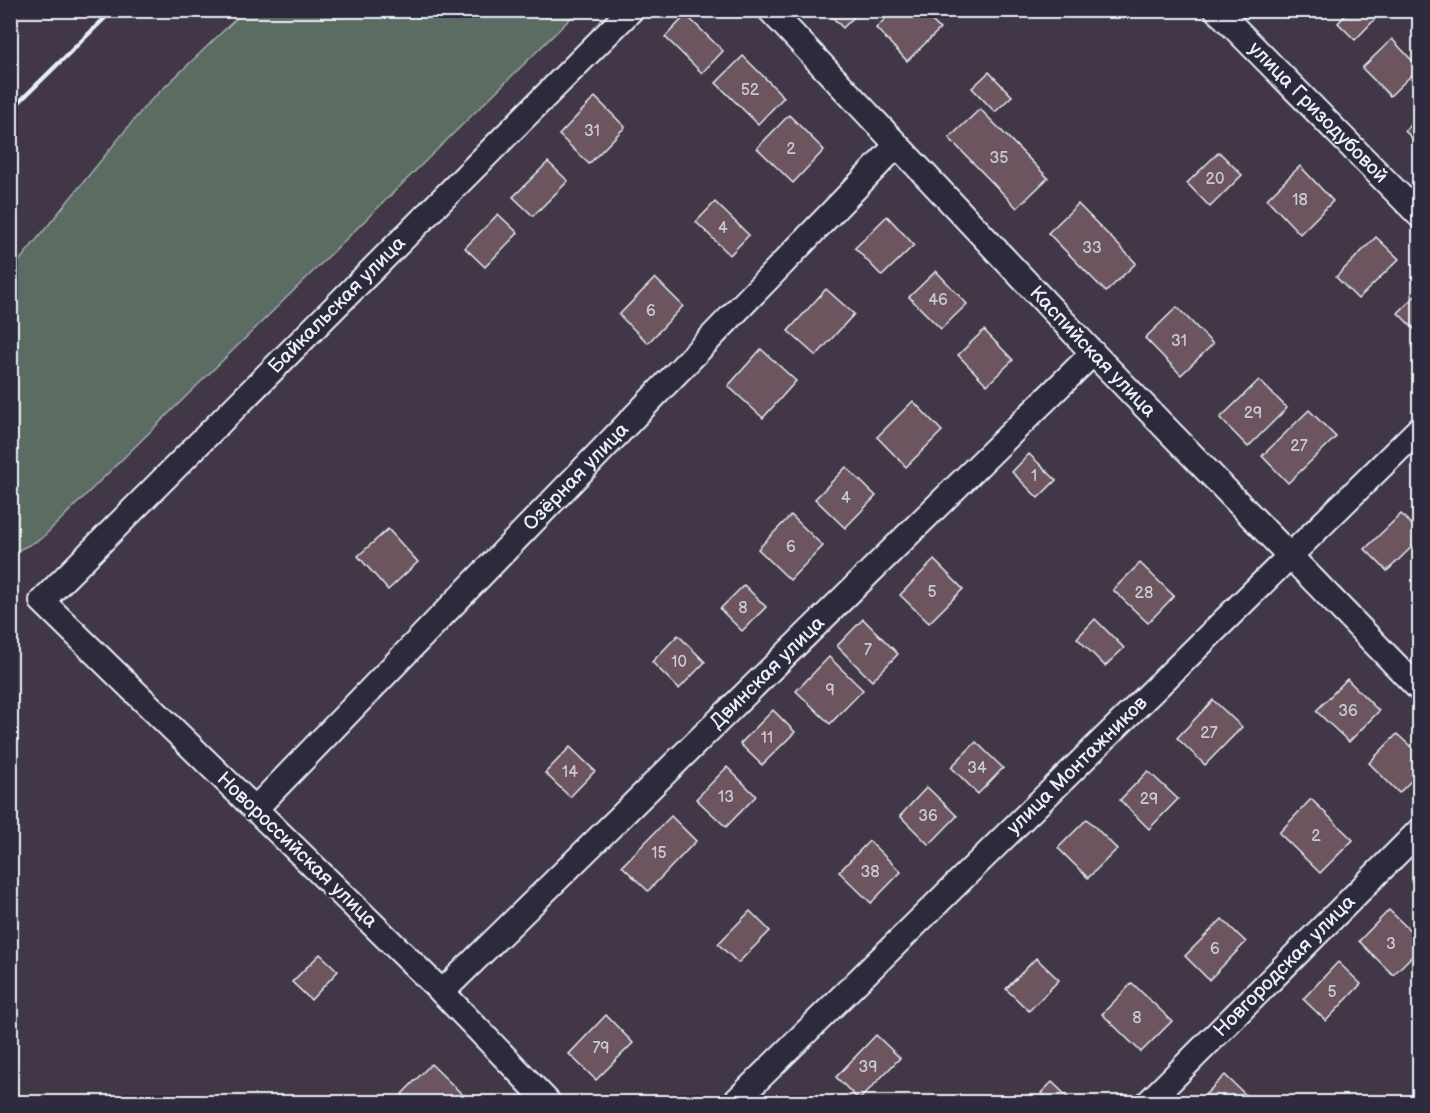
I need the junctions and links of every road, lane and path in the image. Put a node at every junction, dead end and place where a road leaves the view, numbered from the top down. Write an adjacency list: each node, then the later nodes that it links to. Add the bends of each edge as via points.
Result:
1 (631, 10): 9 (street, Байкальская улица)
2 (770, 10): 4 (street, Каспийская улица)
3 (1217, 10): 5 (street, улица Гризодубовой)
4 (897, 145): 6 (street, Каспийская улица); 11 (street, Озёрная улица)
5 (1419, 216)
6 (1093, 352): 8 (street, Каспийская улица); 13 (street, Двинская улица)
7 (1419, 428): 8 (street, улица Монтажников)
8 (1290, 557): 10 (street, Каспийская улица); 15 (street, улица Монтажников)
9 (42, 601): 11 (street, Новороссийская улица)
10 (1419, 690)
11 (255, 809): 13 (street, Новороссийская улица)
12 (1419, 830): 16 (street, Новгородская улица)
13 (442, 992): 14 (street, Новороссийская улица)
14 (548, 1102)
15 (735, 1102)
16 (1149, 1102)

